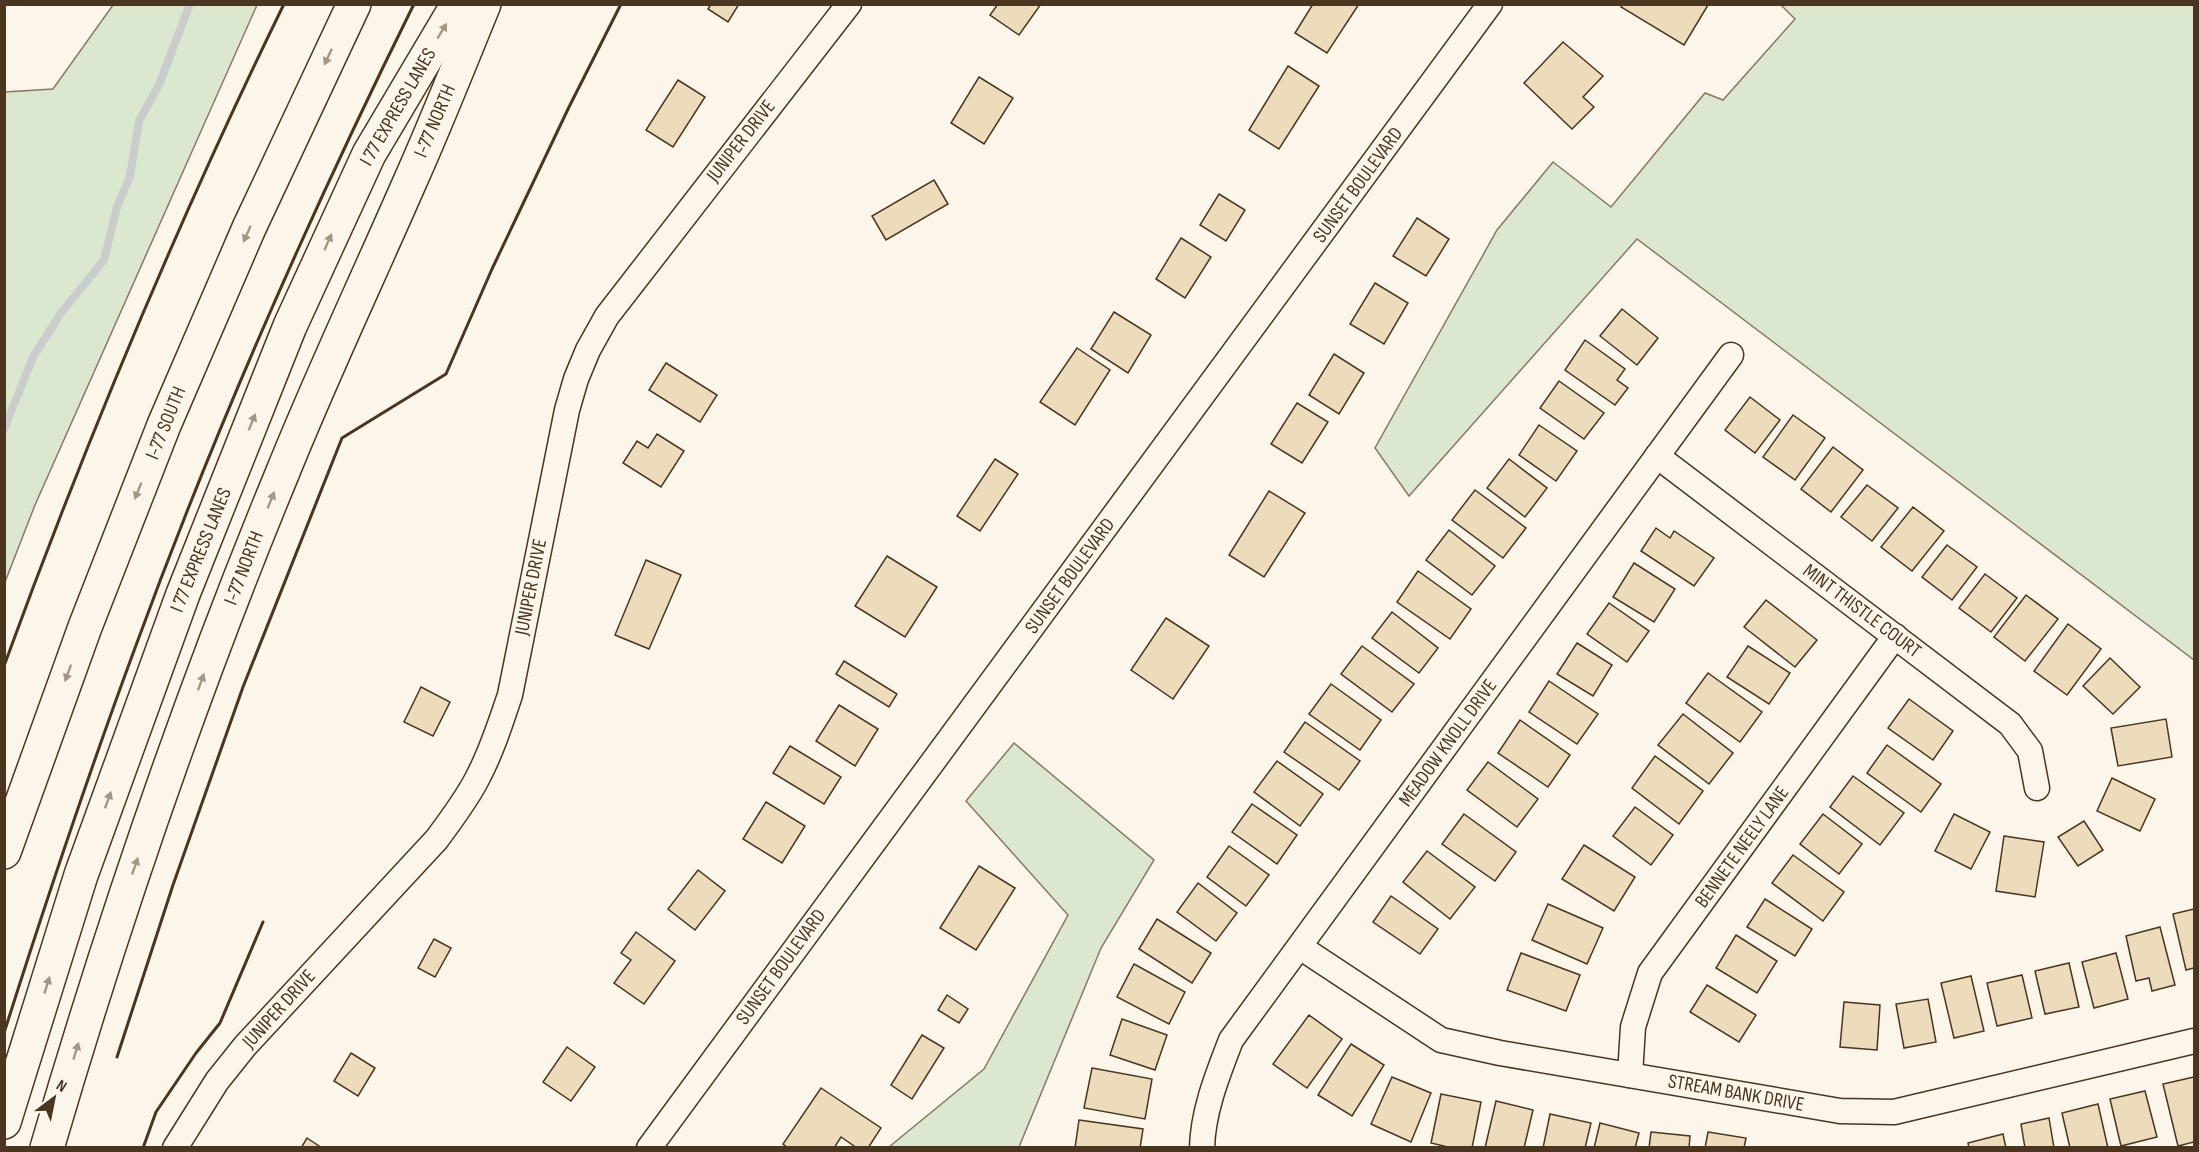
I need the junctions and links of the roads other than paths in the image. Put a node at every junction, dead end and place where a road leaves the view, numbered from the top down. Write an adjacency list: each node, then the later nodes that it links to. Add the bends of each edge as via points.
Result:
1 (354, 4): 10 (highway, I-77 SOUTH, one-way to 10, via 249,228 164,425 85,627)
2 (458, 4): 15 (highway, I 77 EXPRESS LANES, one-way to 2, via 81,874 183,594 286,336 369,154)
3 (484, 4): 16 (highway, I-77 NORTH, one-way to 3, via 133,872 208,661 325,371 410,183)
4 (849, 4): 17 (street, JUNIPER DRIVE, via 607,315 588,350 567,410 510,695 479,775 437,839 245,1046 217,1081)
5 (1490, 4): 18 (street, SUNSET BOULEVARD)
6 (1731, 354): 7 (street, MEADOW KNOLL DRIVE)
7 (1657, 456): 8 (street, MINT THISTLE COURT); 12 (street, MEADOW KNOLL DRIVE)
8 (1895, 636): 9 (street, MINT THISTLE COURT, via 2010,724 2030,751); 14 (street, BENNETE NEELY LANE, via 1650,973 1633,1027)
9 (2037, 788)
10 (9, 841): 11 (highway)
11 (4, 866)
12 (1300, 947): 14 (street, STREAM BANK DRIVE, via 1441,1040); 19 (street, MEADOW KNOLL DRIVE, via 1231,1040 1213,1088)
13 (2194, 1041): 14 (street, STREAM BANK DRIVE, via 1894,1112 1840,1110)
14 (1630, 1075)
15 (4, 1122)
16 (46, 1148)
17 (175, 1148)
18 (649, 1148)
19 (1202, 1148)

